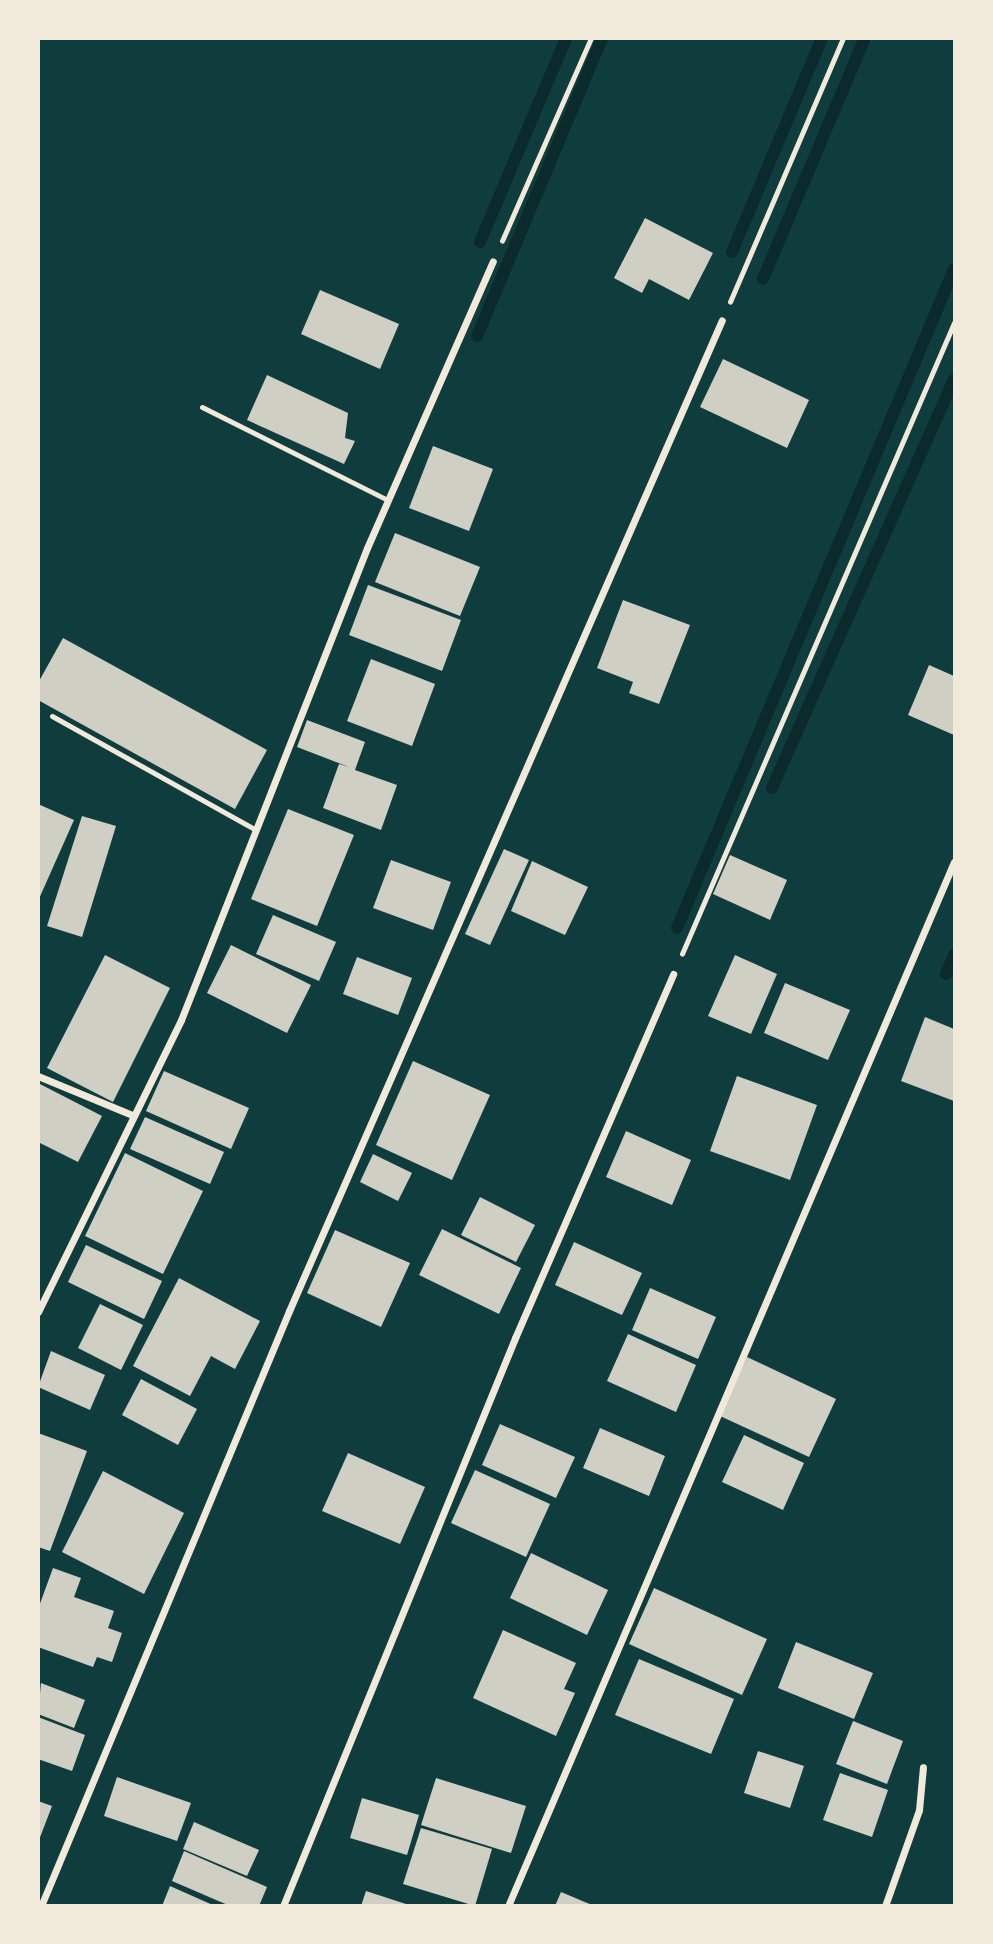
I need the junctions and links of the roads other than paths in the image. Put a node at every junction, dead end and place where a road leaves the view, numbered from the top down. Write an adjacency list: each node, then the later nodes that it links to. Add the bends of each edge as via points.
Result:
1 (493, 261): 4 (street)
2 (722, 320): 13 (street, via 289,1311)
3 (202, 407): 4 (lane)
4 (388, 500): 6 (street)
5 (52, 716): 6 (lane)
6 (256, 830): 10 (street, via 181,1020)
7 (954, 862): 15 (street)
8 (674, 974): 14 (street, via 514,1338)
9 (38, 1076): 10 (street)
10 (132, 1115): 11 (street)
11 (38, 1312)
12 (923, 1767): 16 (street, via 919,1810)
13 (41, 1906)
14 (283, 1906)
15 (508, 1906)
16 (885, 1906)

